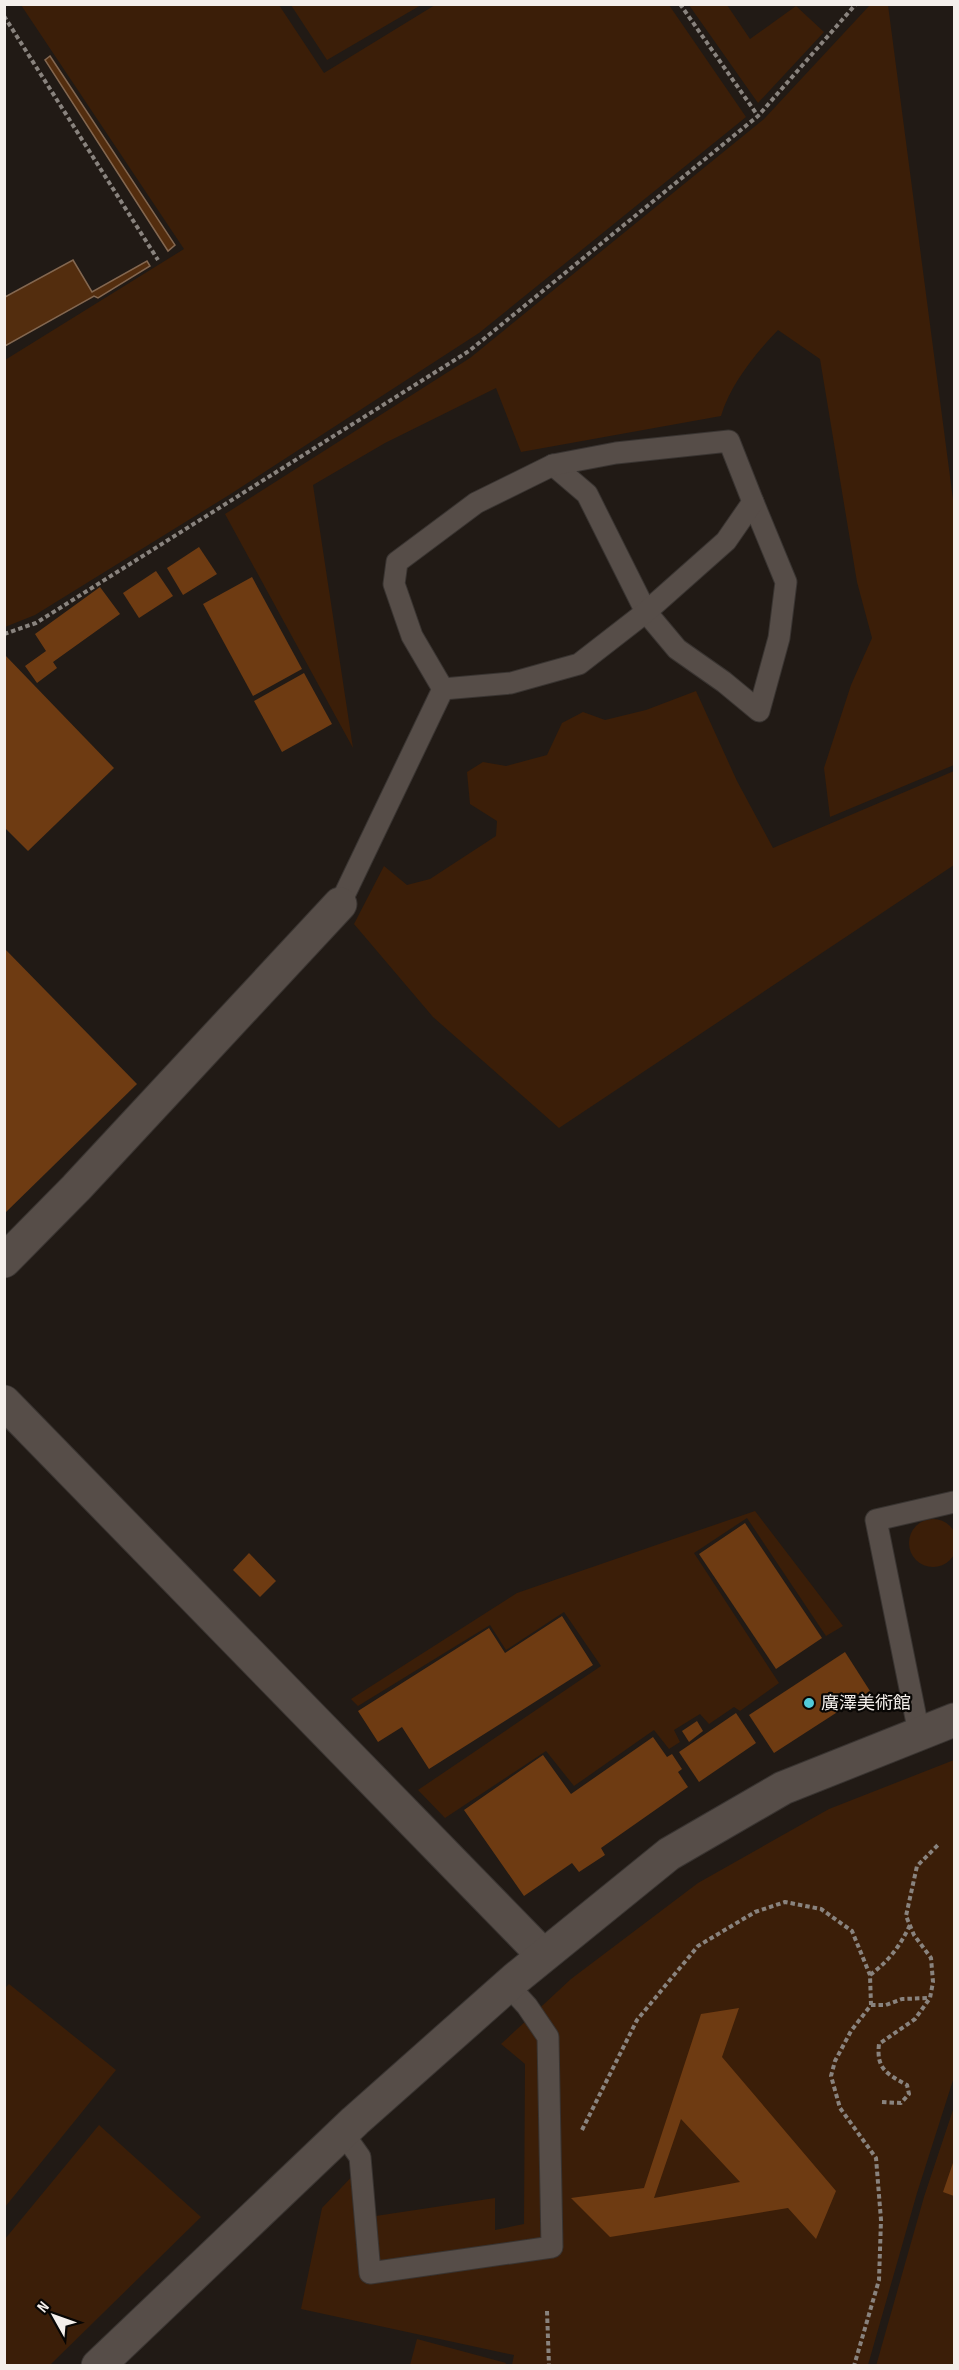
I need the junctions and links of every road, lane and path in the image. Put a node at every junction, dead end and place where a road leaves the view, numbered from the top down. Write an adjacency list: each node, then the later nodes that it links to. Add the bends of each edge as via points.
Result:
1 (680, 4): 4 (path)
2 (856, 4): 4 (path)
3 (4, 16): 5 (path)
4 (758, 116): 9 (path, via 469,351 36,622)
5 (158, 260)
6 (553, 465): 7 (lane, via 616,453 729,441); 8 (lane, via 587,494); 10 (lane, via 476,503 397,562 394,584 412,636)
7 (753, 502): 8 (lane, via 726,541); 8 (lane, via 786,582 780,638 759,711 677,649)
8 (646, 612): 10 (lane, via 579,663 511,683)
9 (4, 634)
10 (443, 689): 11 (lane)
11 (340, 904): 12 (street)
12 (4, 1261)
13 (4, 1402): 19 (street)
14 (954, 1502): 16 (lane, via 876,1520)
15 (954, 1720): 16 (street)
16 (919, 1733): 19 (street, via 783,1788 669,1854)
17 (939, 1844): 18 (path, via 917,1866 906,1916)
18 (910, 1925): 20 (path, via 901,1945); 22 (path, via 931,1958)
19 (543, 1955): 21 (street)
20 (870, 1975): 23 (path); 26 (path, via 852,1931 821,1909 785,1902 755,1912 698,1946 637,2020 581,2132)
21 (508, 1985): 25 (street); 26 (lane, via 548,2037)
22 (930, 1998): 23 (path); 24 (path, via 915,2019 879,2044 882,2068 907,2085 909,2094 901,2103)
23 (871, 2005): 30 (path, via 834,2061 831,2076 840,2108 876,2158 882,2220 879,2280)
24 (882, 2102)
25 (344, 2133): 26 (lane, via 360,2157 370,2273 552,2247); 28 (street)
26 (550, 2138)
27 (548, 2311): 29 (path)
28 (98, 2366)
29 (549, 2366)
30 (854, 2366)

